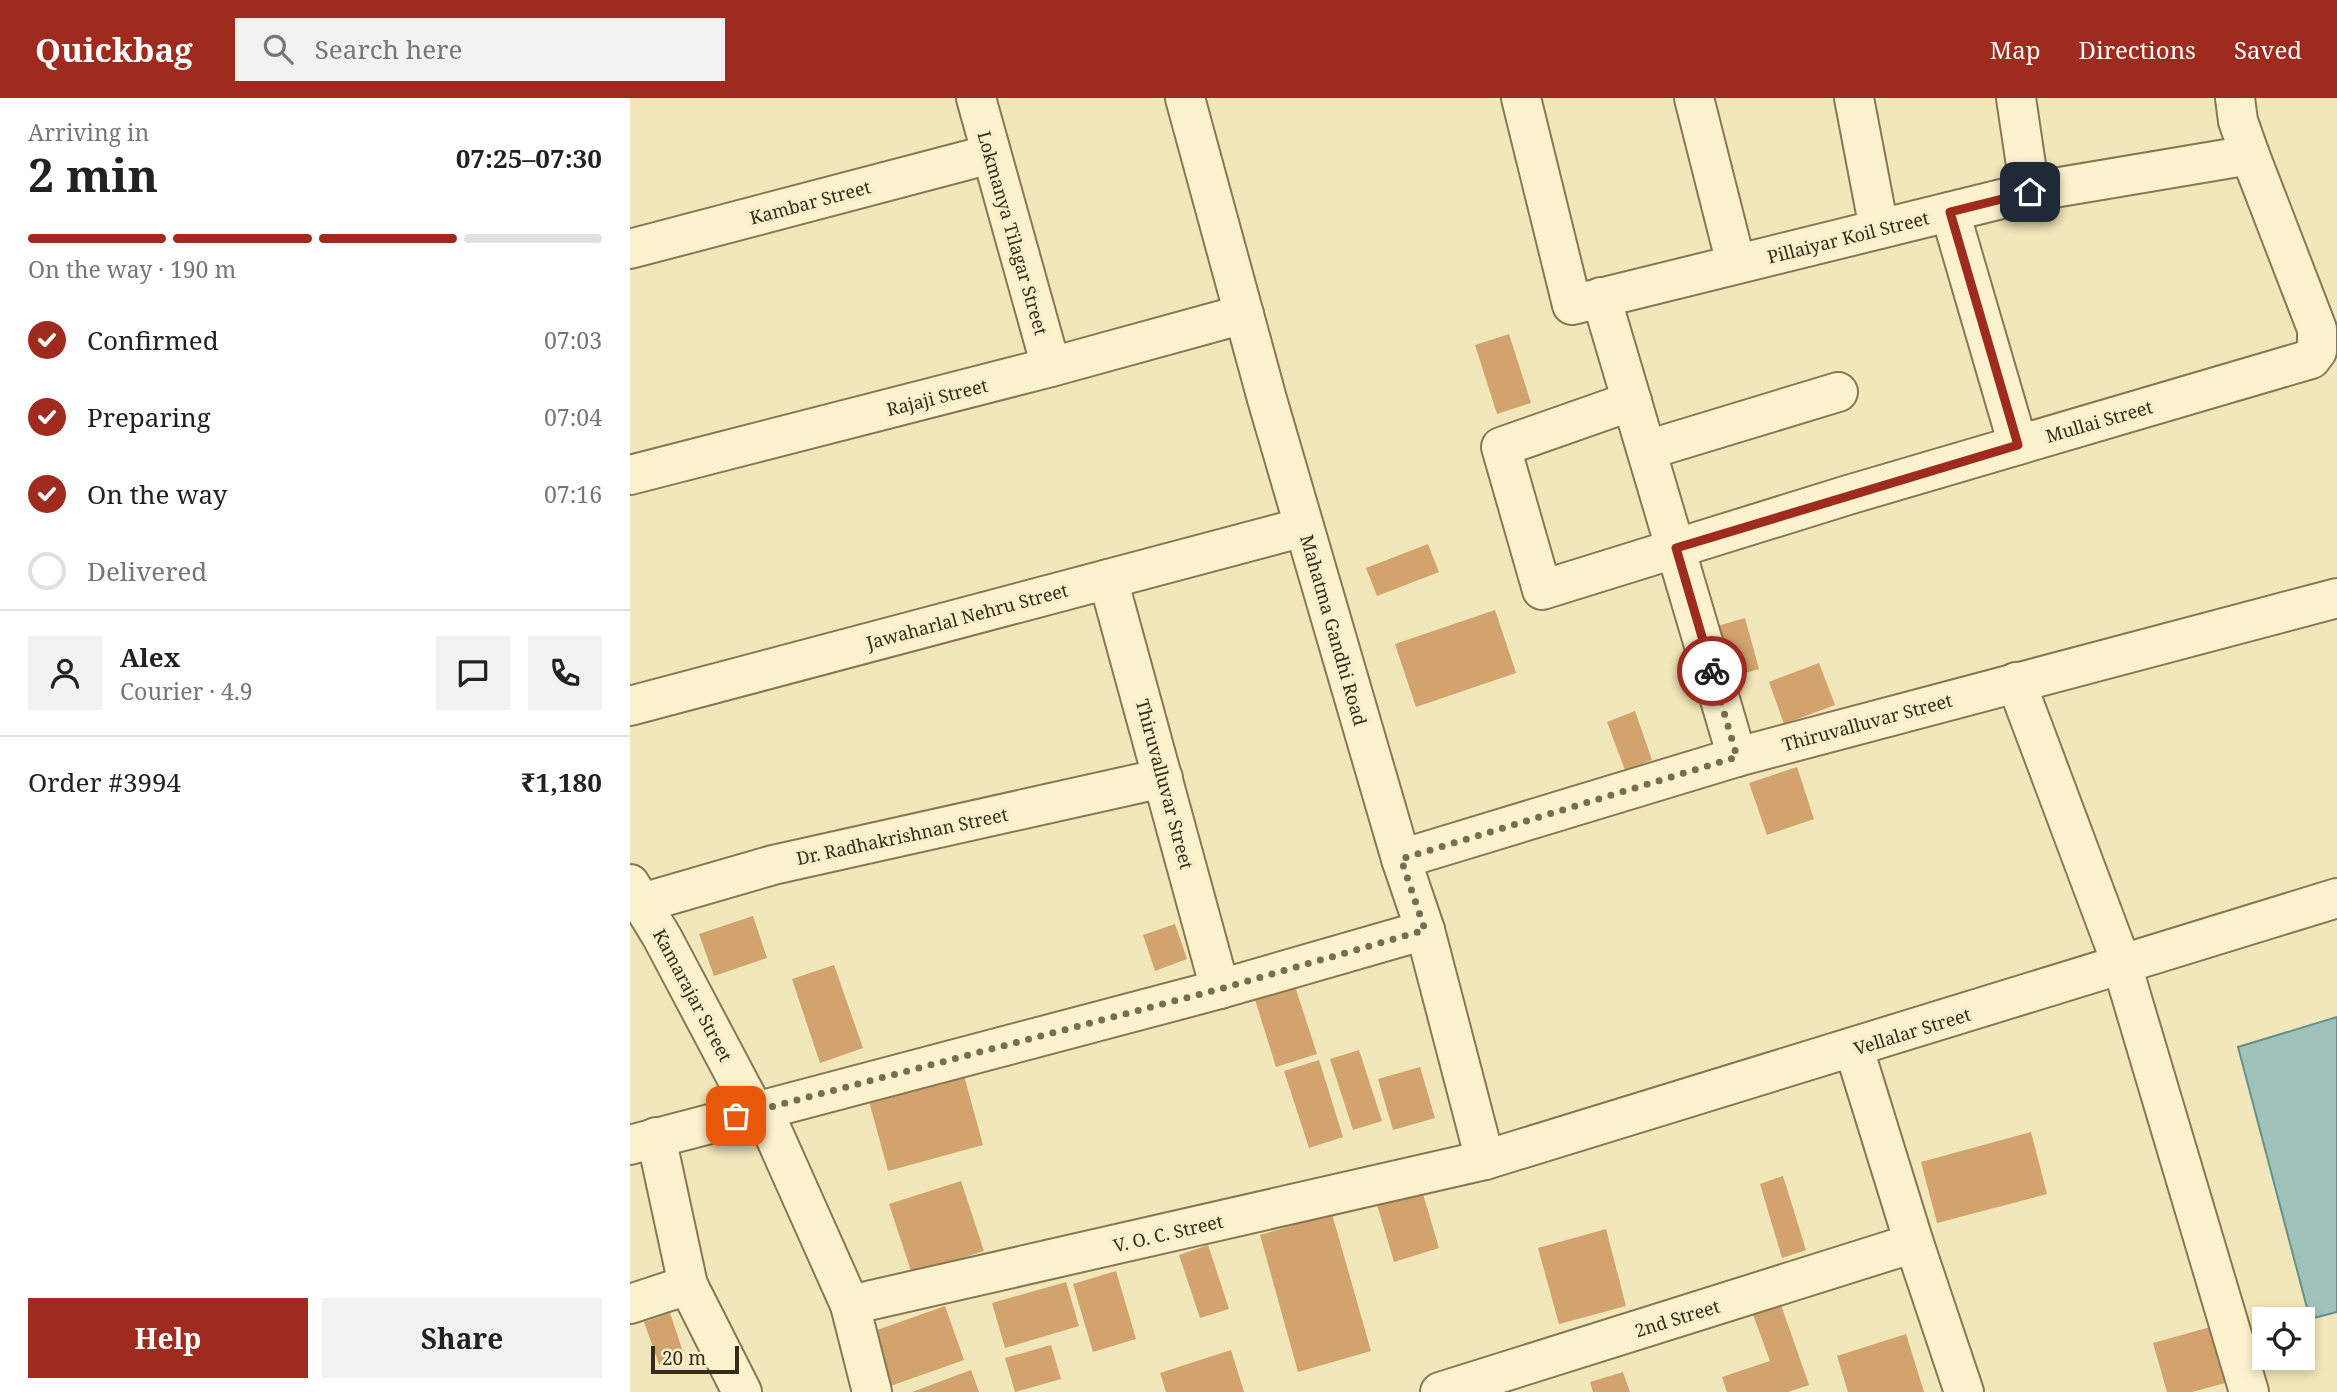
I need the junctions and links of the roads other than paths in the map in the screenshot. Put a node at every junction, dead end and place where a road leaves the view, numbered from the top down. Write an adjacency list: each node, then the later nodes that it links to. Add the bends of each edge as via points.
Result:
1 (976, 98): 8 (street, Lokmanya Tilagar Street)
2 (1185, 98): 16 (street, Mahatma Gandhi Road)
3 (1521, 98): 15 (street)
4 (1694, 98): 14 (street)
5 (1854, 98): 12 (street)
6 (2016, 98): 10 (street)
7 (2235, 98): 9 (street)
8 (991, 155): 13 (street, Kambar Street); 17 (street, Lokmanya Tilagar Street)
9 (2250, 155): 10 (street, Pillaiyar Koil Street); 20 (street, Mullai Street, via 2317,329 2317,352 2302,363)
10 (2030, 192): 11 (street, Pillaiyar Koil Street)
11 (1950, 212): 12 (street, Pillaiyar Koil Street); 20 (street)
12 (1879, 229): 14 (street, Pillaiyar Koil Street)
13 (630, 249)
14 (1736, 264): 15 (street, Pillaiyar Koil Street)
15 (1586, 301): 19 (street)
16 (1244, 314): 17 (street, Rajaji Street); 23 (street, Mahatma Gandhi Road)
17 (1051, 367): 22 (street, Rajaji Street)
18 (1838, 392): 21 (street)
19 (1632, 401): 21 (street); 24 (street, Mullai Street, via 1501,447 1542,590)
20 (2018, 445): 24 (street, Mullai Street)
21 (1647, 450): 24 (street)
22 (630, 475)
23 (1304, 527): 25 (street, Jawaharlal Nehru Street); 31 (street, Mahatma Gandhi Road)
24 (1676, 548): 29 (street)
25 (1108, 579): 28 (street, Jawaharlal Nehru Street); 30 (street, Thiruvalluvar Street)
26 (2337, 598): 27 (street, Thiruvalluvar Street)
27 (2016, 682): 29 (street, Thiruvalluvar Street); 35 (street)
28 (630, 706)
29 (1737, 757): 31 (street, Thiruvalluvar Street)
30 (1164, 778): 32 (street, Dr. Radhakrishnan Street); 36 (street, Thiruvalluvar Street)
31 (1401, 859): 34 (street, Mahatma Gandhi Road)
32 (636, 893): 38 (street, Kamarajar Street)
33 (2337, 898): 35 (street, Vellalar Street)
34 (1425, 930): 36 (street); 40 (street, Mahatma Gandhi Road)
35 (2122, 965): 37 (street, Vellalar Street); 49 (street)
36 (1220, 989): 38 (street)
37 (1854, 1049): 40 (street, Vellalar Street); 41 (street)
38 (758, 1109): 39 (street); 44 (street, Kamarajar Street)
39 (643, 1141): 42 (street)
40 (1485, 1160): 44 (street, V. O. C. Street)
41 (1914, 1243): 47 (street, 2nd Street); 48 (street)
42 (688, 1285): 43 (street); 45 (street)
43 (630, 1304)
44 (850, 1306): 46 (street, Kamarajar Street)
45 (742, 1392)
46 (872, 1392)
47 (1440, 1392)
48 (1964, 1392)
49 (2249, 1392)

